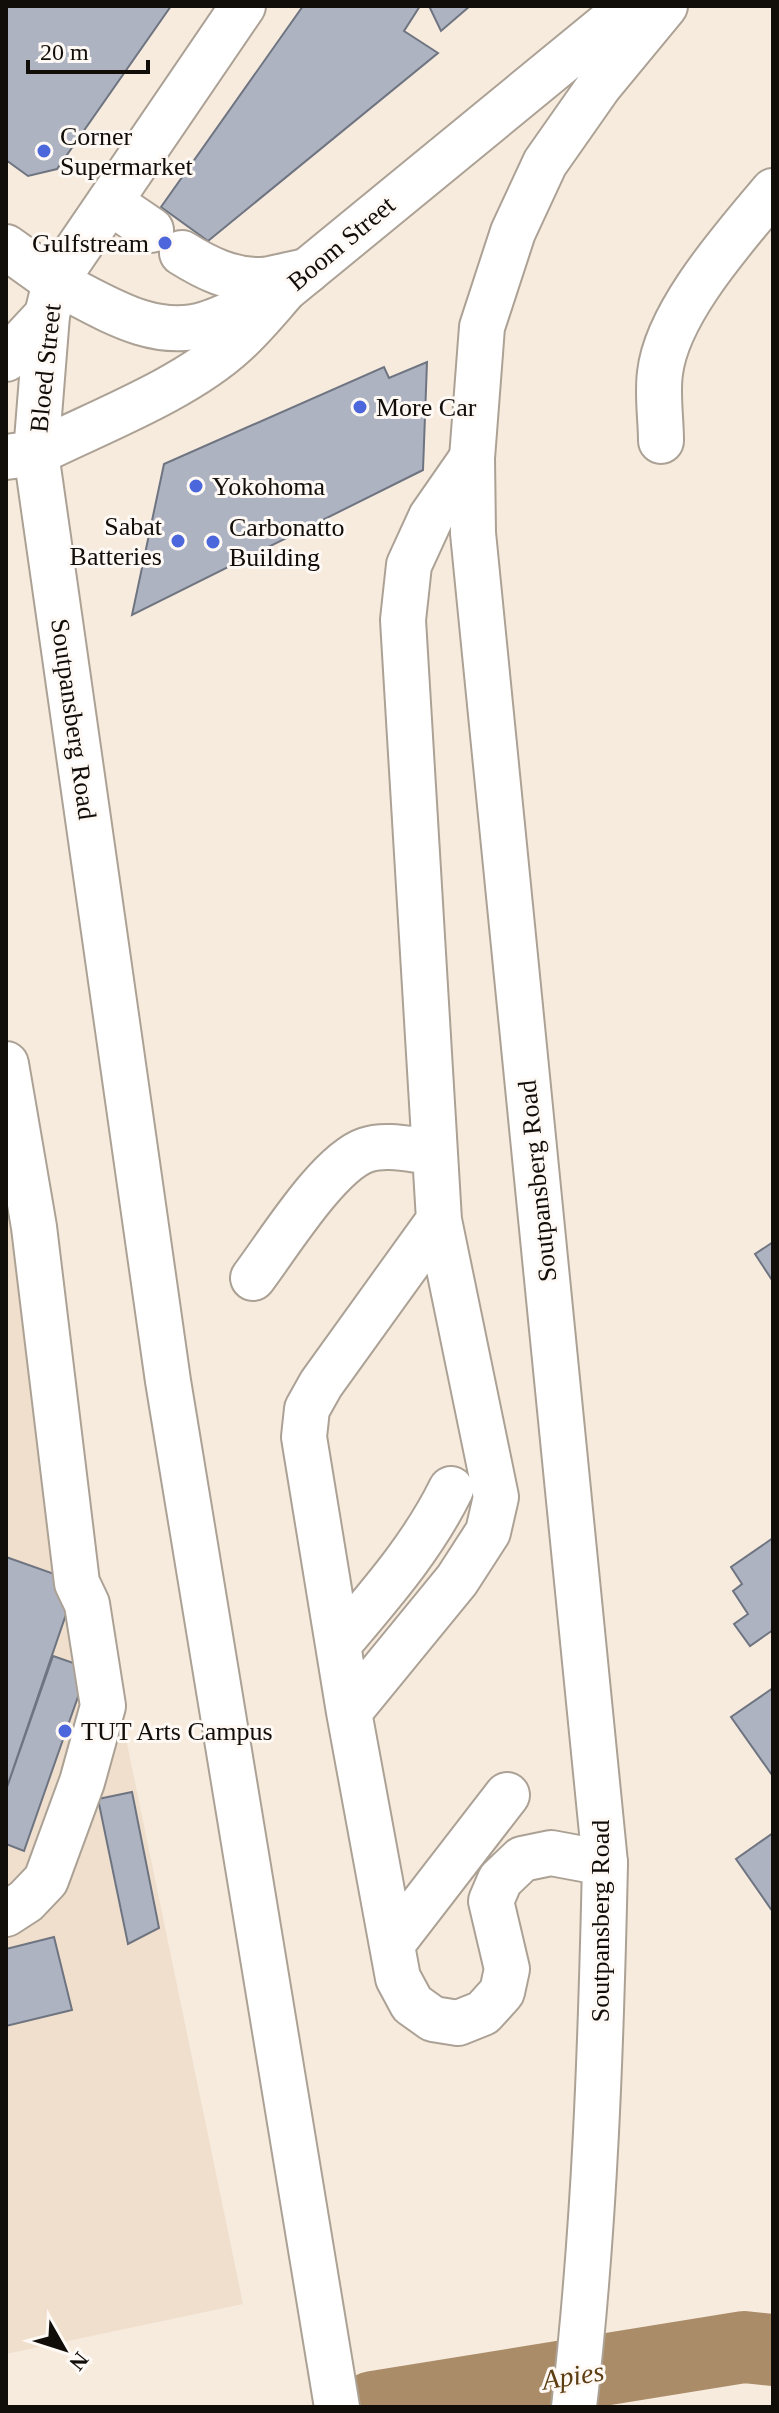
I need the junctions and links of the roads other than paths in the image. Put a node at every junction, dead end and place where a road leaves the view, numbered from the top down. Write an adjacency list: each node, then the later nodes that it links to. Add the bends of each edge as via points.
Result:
1 (243, 6): 5 (main road, Bloed Street)
2 (630, 6): 7 (main road, Boom Street)
3 (665, 6): 12 (main road, Soutpansberg Road, via 545,163 513,232 482,327)
4 (773, 191): 10 (main road, via 713,265 671,335 660,373)
5 (110, 202): 7 (main road, via 207,268 262,280); 8 (main road, Bloed Street)
6 (6, 247): 8 (main road)
7 (296, 280): 8 (main road, via 205,324 167,329); 11 (main road, Boom Street, via 212,361 147,399)
8 (51, 298): 9 (main road); 11 (main road, Bloed Street)
9 (6, 359)
10 (661, 441)
11 (21, 455): 24 (main road, Soutpansberg Road)
12 (472, 458): 14 (main road, via 431,517 409,565 403,620); 21 (main road, Soutpansberg Road, via 476,564)
13 (6, 1064): 22 (main road, via 34,1227 77,1583 87,1604 103,1706 46,1880)
14 (433, 1152): 15 (main road); 16 (main road, via 385,1147 351,1157 330,1175)
15 (439, 1220): 18 (main road, via 307,1409 304,1437); 19 (main road, via 496,1497 488,1532 457,1580)
16 (253, 1278)
17 (451, 1489): 18 (main road, via 410,1559)
18 (338, 1645): 19 (main road)
19 (349, 1712): 23 (main road)
20 (507, 1795): 23 (main road)
21 (605, 1863): 23 (main road, via 551,1853 522,1859 500,1880 491,1901 507,1969 502,1992 483,2013 458,2023 433,2019 412,2004 398,1978); 25 (main road, Soutpansberg Road, via 601,2042 585,2313)
22 (6, 1914)
23 (392, 1944)
24 (337, 2407)
25 (574, 2407)

